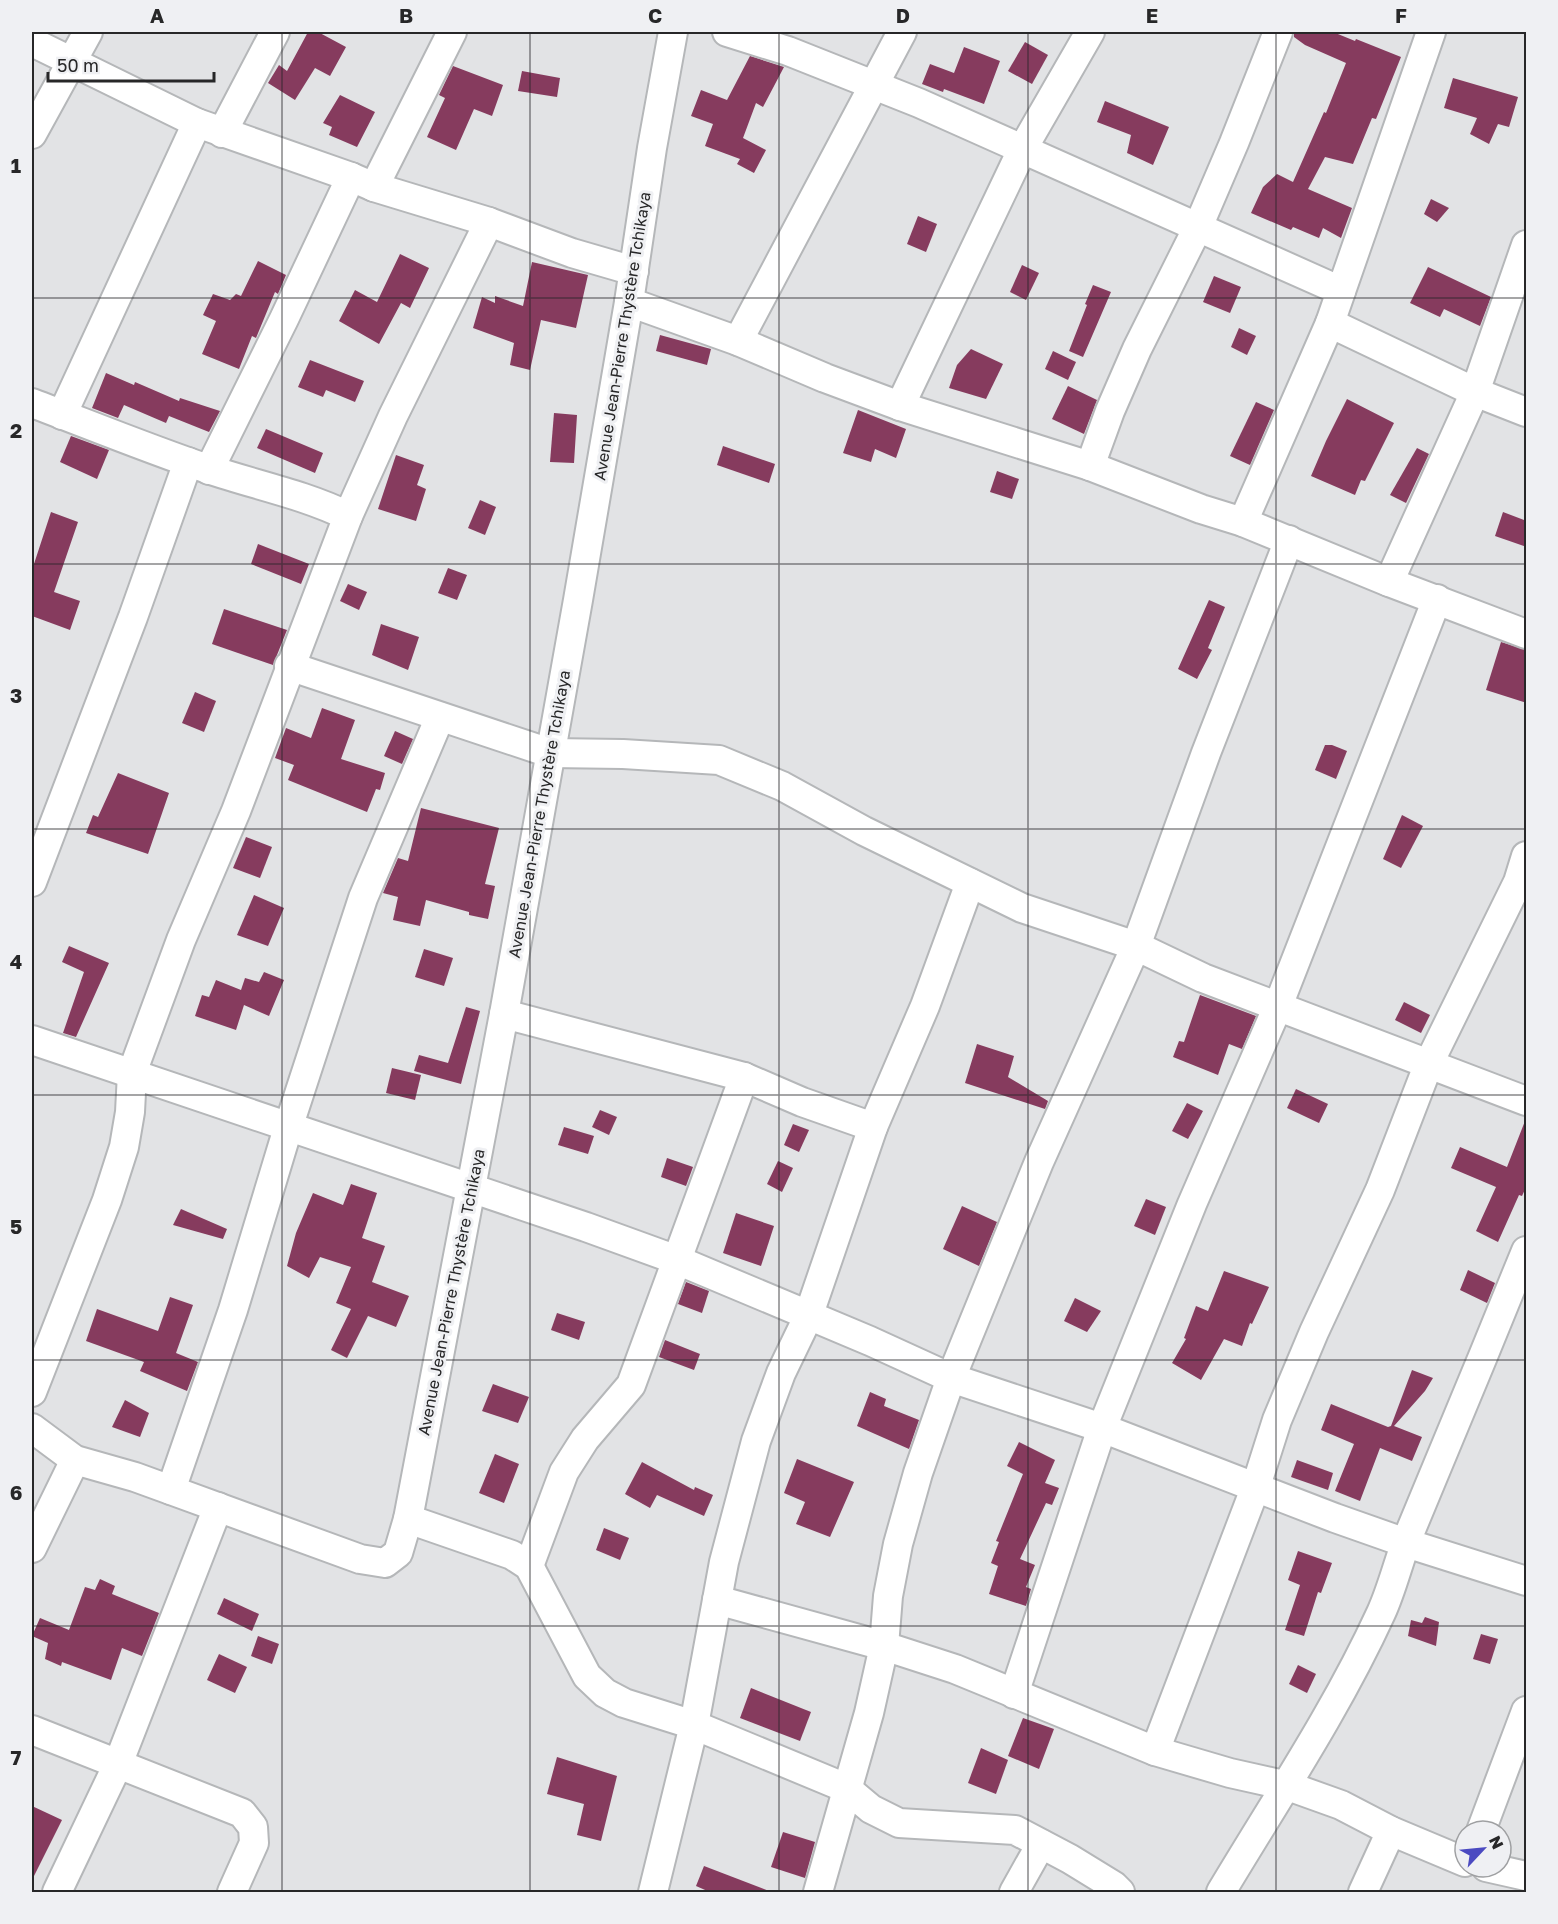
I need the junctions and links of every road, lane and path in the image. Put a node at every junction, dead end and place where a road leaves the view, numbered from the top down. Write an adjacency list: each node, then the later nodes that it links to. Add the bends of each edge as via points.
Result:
1 (88, 32): 11 (street)
2 (275, 32): 13 (street)
3 (452, 32): 16 (street)
4 (673, 32): 20 (street, Avenue Jean-Pierre Thystère Tchikaya)
5 (727, 32): 12 (street, via 788,51)
6 (902, 32): 12 (street)
7 (1090, 32): 15 (street)
8 (1278, 32): 18 (street)
9 (1431, 32): 21 (street)
10 (32, 42): 11 (street)
11 (72, 62): 13 (street); 14 (street)
12 (872, 85): 15 (street); 24 (street)
13 (209, 128): 16 (street); 29 (street)
14 (32, 135)
15 (1022, 150): 18 (street); 26 (street)
16 (362, 182): 17 (street); 30 (street)
17 (489, 222): 20 (street); 32 (street)
18 (1198, 227): 21 (street); 31 (street, via 1137,349)
19 (1527, 245): 25 (street)
20 (634, 271): 22 (street, Avenue Jean-Pierre Thystère Tchikaya)
21 (1341, 291): 23 (street)
22 (629, 302): 24 (street); 40 (street, Avenue Jean-Pierre Thystère Tchikaya)
23 (1330, 323): 25 (street); 33 (street)
24 (738, 341): 26 (street)
25 (1475, 392): 28 (street); 35 (street)
26 (900, 406): 31 (street)
27 (33, 407): 29 (street)
28 (1527, 412)
29 (62, 415): 30 (street)
30 (198, 466): 32 (street); 42 (street, via 133,617)
31 (1090, 466): 33 (street)
32 (348, 516): 38 (street)
33 (1243, 522): 34 (street)
34 (1289, 540): 35 (street); 44 (street)
35 (1389, 582): 36 (street)
36 (1437, 599): 37 (street); 45 (street)
37 (1527, 634)
38 (289, 666): 39 (street); 49 (street)
39 (440, 717): 40 (street); 53 (street, via 363,898)
40 (550, 753): 43 (street, via 719,760 782,786); 46 (street, Avenue Jean-Pierre Thystère Tchikaya)
41 (1527, 856): 48 (street)
42 (32, 882)
43 (970, 883): 44 (street, via 1022,908); 52 (street, via 925,1006)
44 (1136, 946): 45 (street, via 1203,978); 58 (street, via 1039,1162)
45 (1278, 1006): 48 (street); 61 (street, via 1192,1204)
46 (504, 1014): 50 (street); 54 (street, Avenue Jean-Pierre Thystère Tchikaya)
47 (32, 1040): 49 (street)
48 (1429, 1063): 51 (street); 63 (street, via 1380,1190 1277,1420)
49 (132, 1073): 53 (street); 59 (street, via 124,1147)
50 (744, 1077): 52 (street); 56 (street)
51 (1527, 1101)
52 (873, 1127): 57 (street)
53 (288, 1128): 54 (street); 64 (street, via 233,1310)
54 (471, 1187): 56 (street); 66 (street, Avenue Jean-Pierre Thystère Tchikaya)
55 (1527, 1251): 67 (street)
56 (677, 1260): 57 (street); 69 (street, via 631,1385 585,1439 564,1472)
57 (808, 1317): 58 (street); 71 (street, via 781,1373 756,1441)
58 (951, 1378): 61 (street); 72 (street, via 898,1544 888,1596)
59 (32, 1392)
60 (32, 1428): 62 (street)
61 (1102, 1428): 63 (street); 73 (street)
62 (75, 1460): 64 (street, Avenue Jean-Pierre Thystère Tchikaya); 68 (street)
63 (1256, 1486): 67 (street); 77 (street)
64 (171, 1490): 65 (street, Avenue Jean-Pierre Thystère Tchikaya)
65 (218, 1507): 66 (street, Avenue Jean-Pierre Thystère Tchikaya, via 360,1559 385,1563 398,1553); 78 (street)
66 (408, 1519): 69 (street, via 512,1555)
67 (1406, 1542): 70 (street); 79 (street, via 1382,1611)
68 (32, 1548)
69 (529, 1566): 75 (street, via 593,1682 624,1703)
70 (1527, 1581)
71 (717, 1599): 72 (street); 75 (street)
72 (885, 1646): 73 (street); 80 (street)
73 (1014, 1694): 77 (street)
74 (1527, 1711): 81 (street)
75 (694, 1725): 80 (street); 87 (street)
76 (32, 1730): 78 (street)
77 (1155, 1751): 79 (street)
78 (118, 1764): 85 (street); 86 (street, via 242,1813 253,1827 254,1843)
79 (1288, 1786): 82 (street, via 1341,1805); 91 (street)
80 (846, 1788): 83 (street, via 871,1809 899,1823 1015,1830); 88 (street)
81 (1486, 1819)
82 (1391, 1831): 84 (street); 92 (street)
83 (1041, 1844): 89 (street); 90 (street)
84 (1453, 1857)
85 (57, 1893)
86 (232, 1893)
87 (653, 1893)
88 (818, 1893)
89 (1014, 1893)
90 (1120, 1893)
91 (1221, 1893)
92 (1363, 1893)

